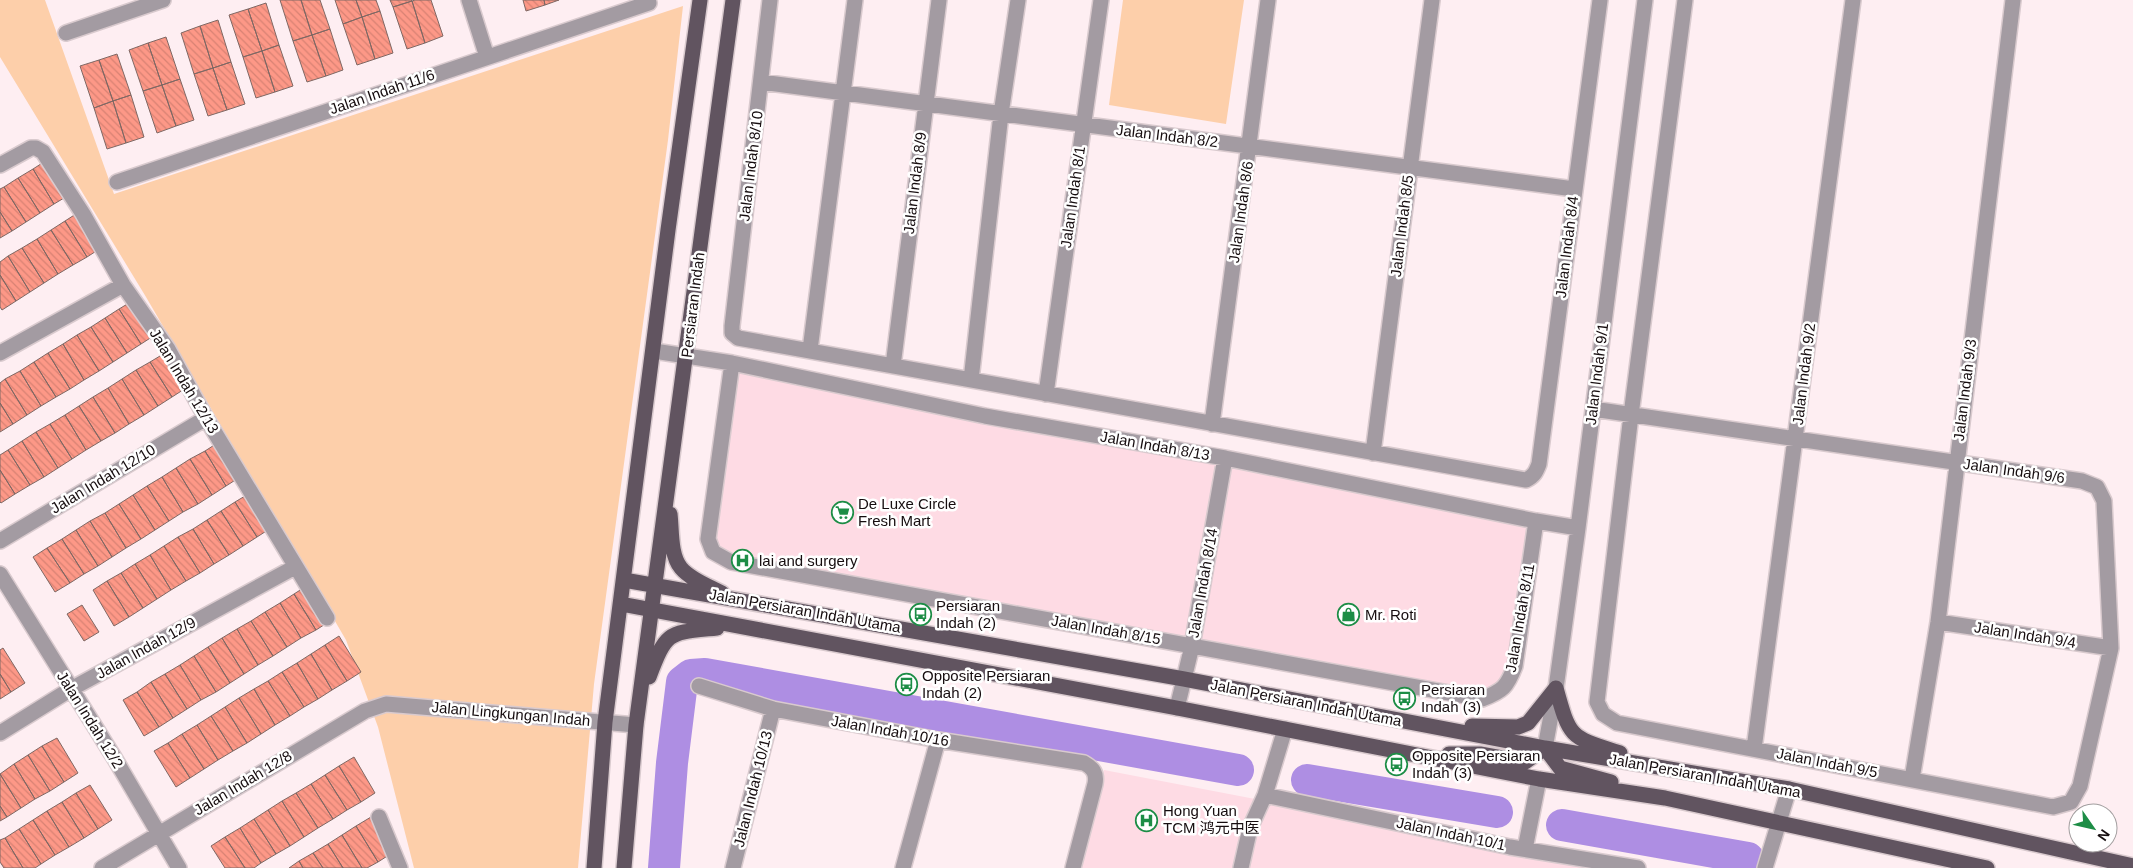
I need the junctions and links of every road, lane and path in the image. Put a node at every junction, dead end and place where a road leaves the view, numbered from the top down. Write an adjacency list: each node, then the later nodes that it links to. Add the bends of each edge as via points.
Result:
1 (163, 0): 18 (street)
2 (469, 0): 19 (street)
3 (700, 0): 32 (main road)
4 (733, 0): 34 (main road, Persiaran Indah)
5 (770, 0): 20 (street, Jalan Indah 8/10)
6 (855, 0): 21 (street)
7 (939, 0): 22 (street, Jalan Indah 8/9)
8 (1018, 0): 23 (street)
9 (1101, 0): 24 (street, Jalan Indah 8/1)
10 (1268, 0): 25 (street, Jalan Indah 8/6)
11 (1432, 0): 27 (street, Jalan Indah 8/5)
12 (1600, 0): 29 (street, Jalan Indah 8/4)
13 (1645, 0): 39 (street, Jalan Indah 9/1)
14 (1684, 0): 40 (street)
15 (1853, 0): 43 (street, Jalan Indah 9/2)
16 (2013, 0): 46 (street, Jalan Indah 9/3)
17 (649, 3): 19 (street, Jalan Indah 11/6)
18 (66, 33)
19 (487, 57): 28 (street, Jalan Indah 11/6)
20 (761, 82): 21 (street, Jalan Indah 8/2); 31 (street, Jalan Indah 8/10, via 732,333 738,338)
21 (843, 93): 22 (street, Jalan Indah 8/2); 31 (street)
22 (925, 104): 23 (street, Jalan Indah 8/2); 36 (street, Jalan Indah 8/9)
23 (1001, 114): 24 (street, Jalan Indah 8/2); 37 (street)
24 (1084, 125): 25 (street, Jalan Indah 8/2); 38 (street, Jalan Indah 8/1)
25 (1249, 147): 27 (street, Jalan Indah 8/2); 42 (street, Jalan Indah 8/6)
26 (0, 165): 30 (street, Jalan Indah 12/13, via 31,148 43,152)
27 (1409, 168): 29 (street, Jalan Indah 8/2); 44 (street, Jalan Indah 8/5)
28 (116, 182)
29 (1574, 189): 44 (street, Jalan Indah 8/4, via 1539,464 1532,477 1516,479)
30 (124, 285): 33 (street); 41 (street, Jalan Indah 12/13, via 168,349)
31 (810, 350): 36 (street)
32 (654, 351): 34 (street, Jalan Indah 8/13); 53 (main road)
33 (0, 353)
34 (686, 355): 35 (street, Jalan Indah 8/13); 47 (main road, Persiaran Indah)
35 (732, 363): 45 (street, Jalan Indah 8/13, via 986,416); 61 (street, Jalan Indah 8/15, via 708,539 714,552 730,562)
36 (893, 366): 37 (street)
37 (971, 380): 38 (street)
38 (1046, 394): 42 (street)
39 (1592, 409): 40 (street, Jalan Indah 9/6); 49 (street, Jalan Indah 9/1)
40 (1631, 414): 43 (street, Jalan Indah 9/6); 79 (street, Jalan Indah 9/5, via 1597,702 1603,714 1617,723)
41 (206, 418): 50 (street, Jalan Indah 12/10); 51 (street, Jalan Indah 12/13)
42 (1212, 424): 44 (street)
43 (1796, 439): 46 (street, Jalan Indah 9/6); 79 (street, Jalan Indah 9/2)
44 (1373, 453)
45 (1225, 458): 48 (street, Jalan Indah 8/13); 61 (street, Jalan Indah 8/14)
46 (1956, 462): 59 (street, Jalan Indah 9/3); 62 (street, Jalan Indah 9/6, via 2082,481 2097,487 2104,501)
47 (667, 495): 54 (main road, Persiaran Indah); 55 (main road, via 680,568)
48 (1536, 522): 49 (street, Jalan Indah 8/13); 67 (street, Jalan Indah 8/11, via 1515,666 1508,683 1498,693)
49 (1578, 528): 65 (street, Jalan Indah 9/1)
50 (0, 541)
51 (295, 567): 58 (street, Jalan Indah 12/13); 66 (street, Jalan Indah 12/9)
52 (0, 574): 66 (street, Jalan Indah 12/2)
53 (624, 580): 54 (main road, Jalan Persiaran Indah Utama); 56 (main road)
54 (655, 586): 55 (main road, Jalan Persiaran Indah Utama); 57 (main road, Persiaran Indah)
55 (732, 598): 63 (main road, Jalan Persiaran Indah Utama)
56 (621, 604): 57 (main road, Jalan Persiaran Indah Utama); 72 (main road)
57 (652, 610): 60 (main road, Jalan Persiaran Indah Utama); 68 (main road)
58 (327, 618)
59 (1938, 622): 62 (street, Jalan Indah 9/4); 83 (street, Jalan Indah 9/3)
60 (734, 626): 68 (main road, via 674,633 658,653); 70 (main road, Jalan Persiaran Indah Utama)
61 (1192, 646): 63 (street, Jalan Indah 8/14); 67 (street, Jalan Indah 8/15)
62 (2111, 648): 87 (street, Jalan Indah 9/6, via 2080,786 2071,802)
63 (1184, 679): 70 (street, Jalan Indah 8/14); 74 (main road, Jalan Persiaran Indah Utama)
64 (699, 686): 71 (street, Jalan Indah 10/16)
65 (1556, 688): 74 (main road, via 1528,722 1518,727); 78 (street, Jalan Indah 9/1); 81 (main road, via 1565,721 1576,737)
66 (71, 689): 76 (street, Jalan Indah 12/9); 90 (street, Jalan Indah 12/2)
67 (1482, 699)
68 (639, 702): 73 (main road)
69 (386, 704): 72 (street, Jalan Lingkungan Indah); 90 (street, Jalan Indah 12/8, via 365,711)
70 (1177, 708): 75 (main road, Jalan Persiaran Indah Utama)
71 (773, 709): 77 (street, Jalan Indah 10/16); 98 (street, Jalan Indah 10/13)
72 (605, 722): 73 (street, Jalan Lingkungan Indah); 96 (main road)
73 (636, 725): 97 (main road)
74 (1420, 725): 78 (main road, Jalan Persiaran Indah Utama)
75 (1285, 729): 80 (main road, Jalan Persiaran Indah Utama); 85 (street)
76 (0, 732)
77 (938, 740): 99 (street); 100 (street, Jalan Indah 10/16, via 1084,763 1092,767 1096,784)
78 (1545, 748): 80 (main road, via 1525,762 1480,754); 81 (main road, Jalan Persiaran Indah Utama); 86 (main road, via 1556,765 1564,770)
79 (1754, 749): 83 (street, Jalan Indah 9/5)
80 (1421, 755): 82 (main road, Jalan Persiaran Indah Utama)
81 (1671, 769): 84 (main road, Jalan Persiaran Indah Utama)
82 (1539, 779): 86 (main road, Jalan Persiaran Indah Utama); 91 (street)
83 (1912, 779): 87 (street, Jalan Indah 9/5)
84 (1789, 789): 89 (street); 92 (main road, Jalan Persiaran Indah Utama)
85 (1265, 795): 91 (street, Jalan Indah 10/1); 101 (street, via 1250,828)
86 (1665, 798): 89 (main road, Jalan Persiaran Indah Utama)
87 (2052, 807)
88 (378, 817): 95 (street)
89 (1778, 823): 103 (street); 104 (main road, Jalan Persiaran Indah Utama)
90 (158, 833): 93 (street, Jalan Indah 12/8); 94 (street, Jalan Indah 12/2)
91 (1525, 849): 102 (street, Jalan Indah 10/1)
92 (2133, 866)
93 (102, 868)
94 (179, 868)
95 (400, 868)
96 (594, 868)
97 (624, 868)
98 (733, 868)
99 (903, 868)
100 (1073, 868)
101 (1241, 868)
102 (1638, 868)
103 (1765, 868)
104 (1987, 868)

